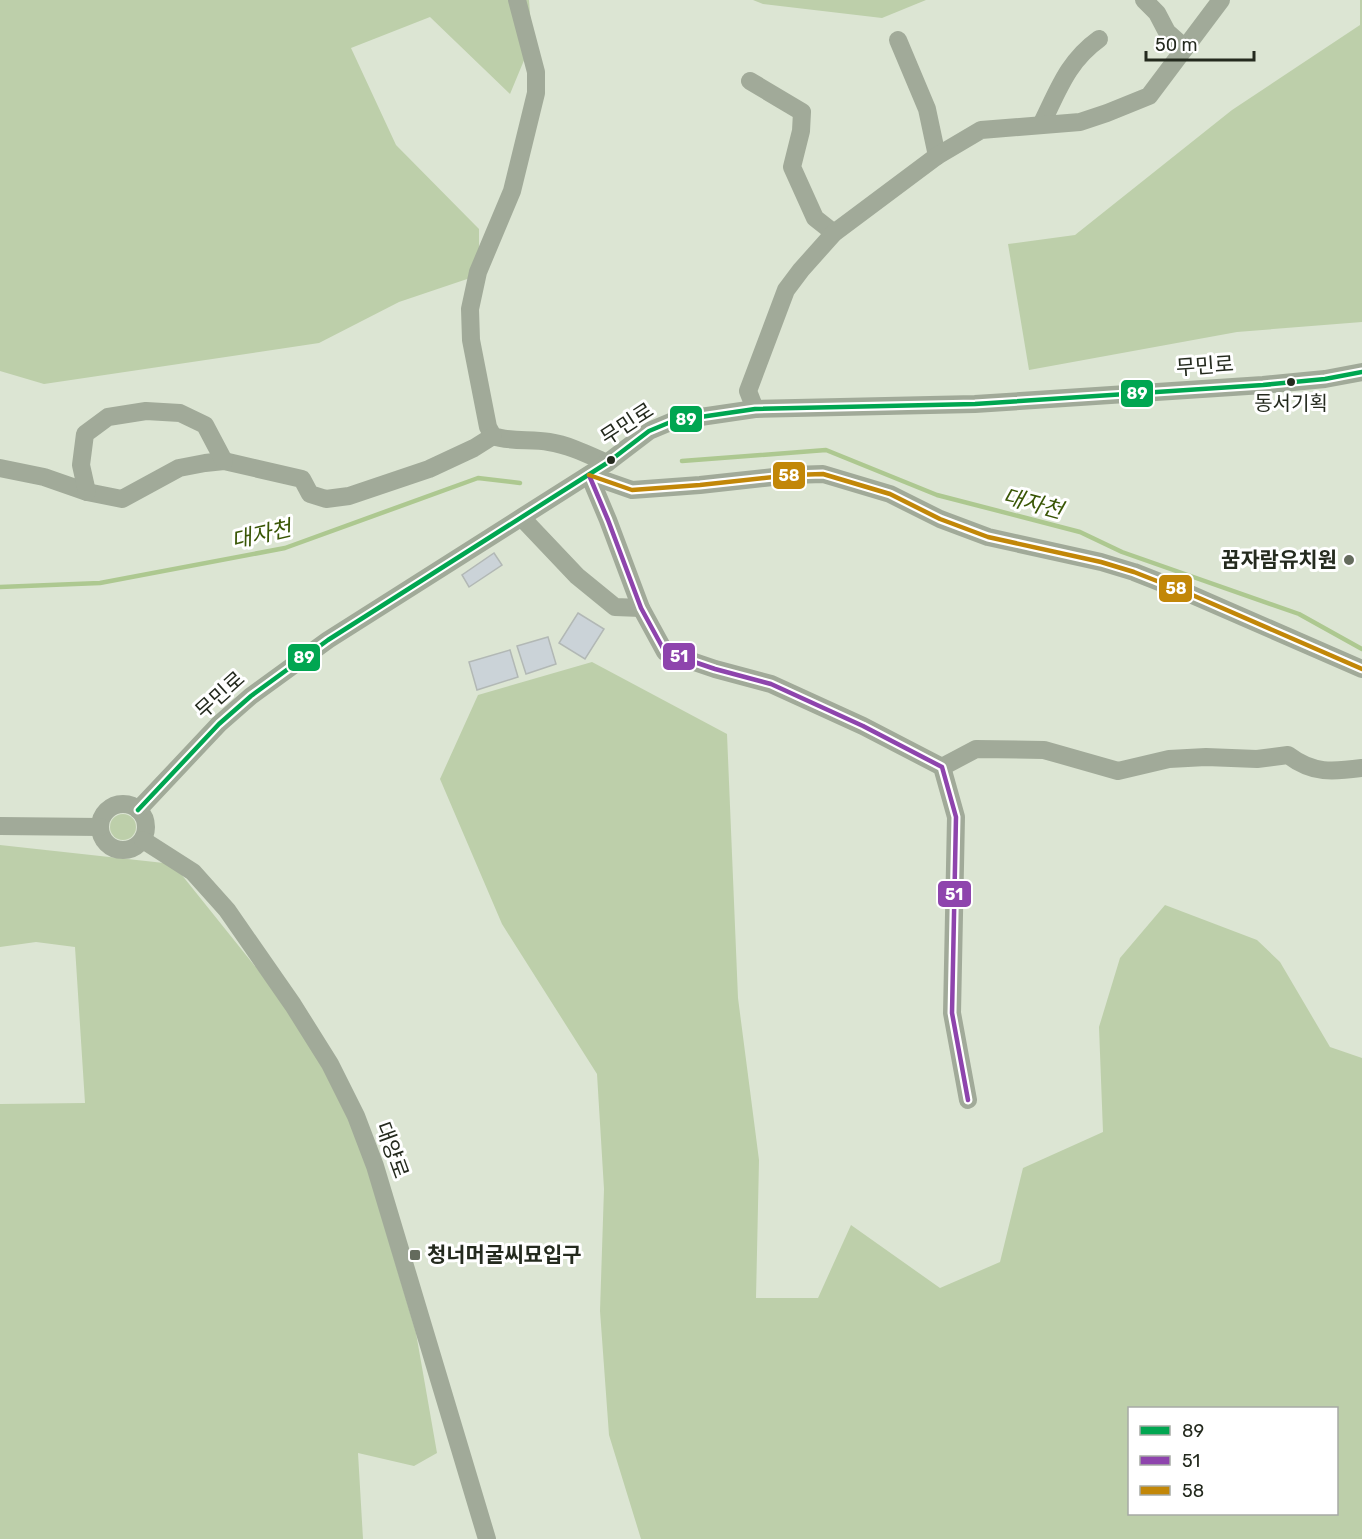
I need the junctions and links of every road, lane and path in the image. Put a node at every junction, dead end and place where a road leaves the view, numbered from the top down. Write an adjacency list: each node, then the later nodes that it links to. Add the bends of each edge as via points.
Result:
1 (517, 0): 13 (street, via 536,72 536,93 512,191 478,272 470,309 471,340)
2 (1144, 0): 6 (street, via 1167,32)
3 (1221, 0): 6 (street)
4 (1099, 39): 8 (street, via 1071,65)
5 (898, 40): 9 (street, via 927,109)
6 (1185, 48): 8 (street, via 1149,96 1080,122)
7 (750, 81): 10 (street, via 802,112 792,167 814,218)
8 (1041, 125): 9 (street, via 981,130)
9 (937, 156): 10 (street)
10 (834, 233): 12 (street, via 786,290 748,391)
11 (1362, 372): 12 (street, 무민로, via 1263,385 975,404)
12 (755, 409): 15 (street, 무민로, via 673,422 649,431)
13 (493, 436): 14 (street, via 429,469 349,496 326,499 310,494 302,479); 15 (street, via 553,442)
14 (224, 461): 18 (street, via 179,468 122,499); 18 (street, via 205,426 180,412 146,411 108,417 86,434 81,465)
15 (607, 463): 17 (street, 무민로)
16 (0, 468): 18 (street, via 44,477)
17 (589, 475): 19 (street, 무민로); 20 (street); 21 (street, via 632,490 823,474 890,494 988,537 1134,572)
18 (87, 492)
19 (522, 518): 20 (street, via 577,576 615,607); 24 (street, 무민로, via 328,640 251,696 219,724)
20 (640, 608): 22 (street, via 665,652 771,684)
21 (1362, 669)
22 (942, 767): 23 (street, via 976,749 1044,750 1118,771 1169,759 1288,755 1314,770); 28 (street, via 956,817 952,1013)
23 (1362, 768)
24 (138, 810): 26 (street, via 127,804 111,807); 27 (street, via 146,826)
25 (0, 826): 26 (street)
26 (100, 827): 27 (street, via 105,842 117,850 132,849)
27 (143, 840): 29 (street, 대양로, via 193,872 227,910 330,1064 356,1116 407,1266)
28 (968, 1100)
29 (487, 1539)

